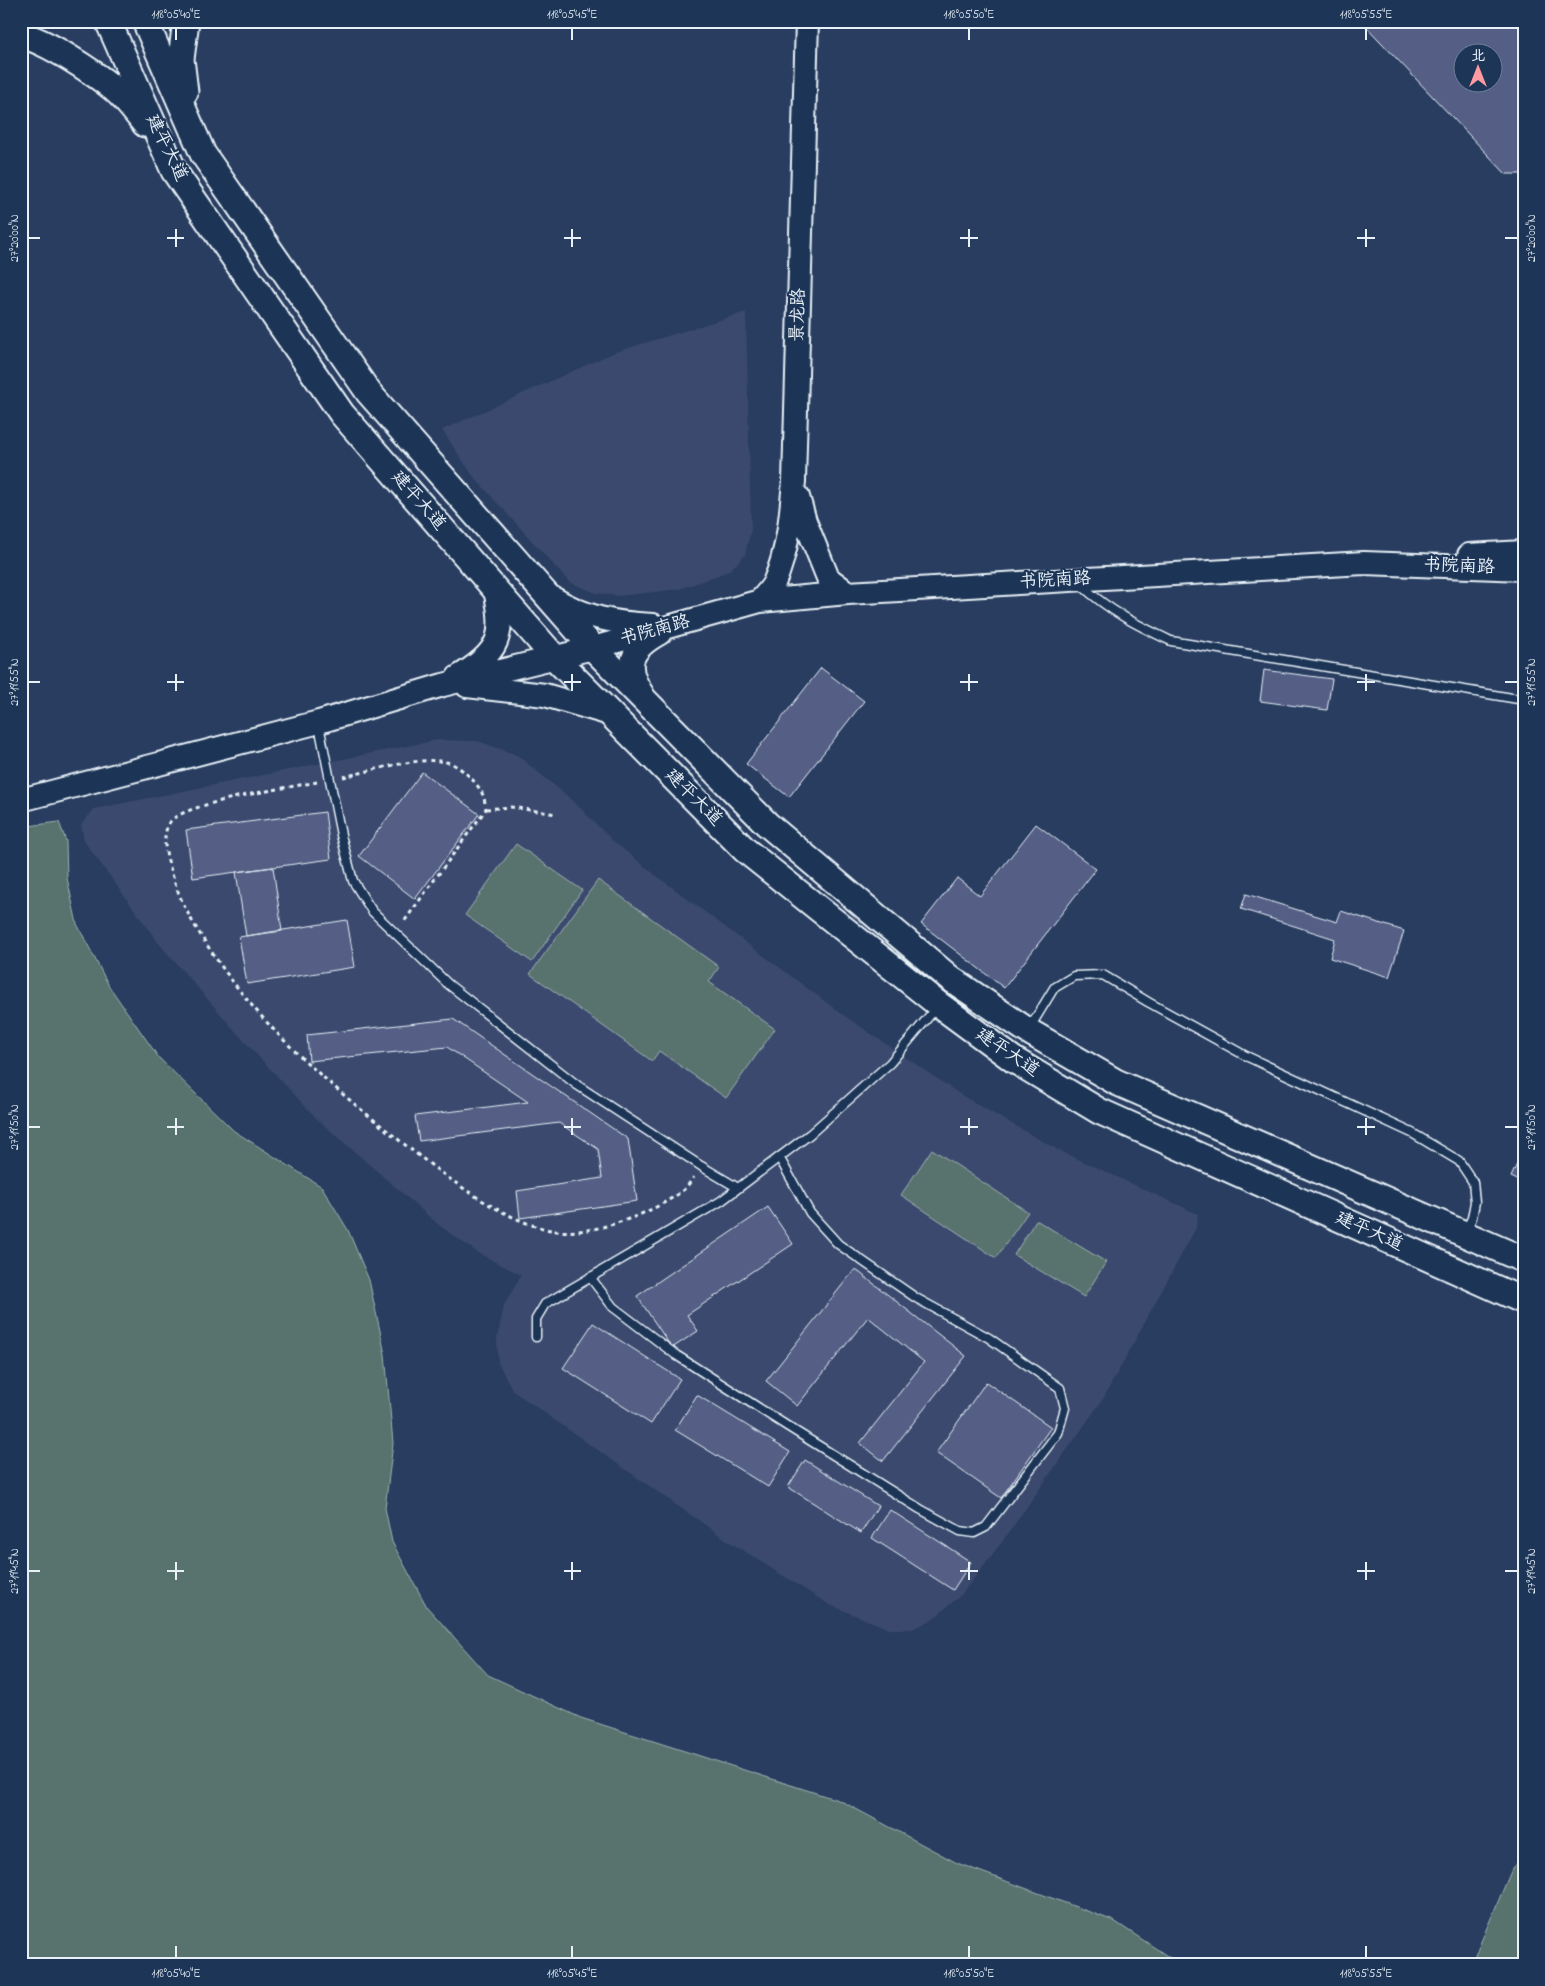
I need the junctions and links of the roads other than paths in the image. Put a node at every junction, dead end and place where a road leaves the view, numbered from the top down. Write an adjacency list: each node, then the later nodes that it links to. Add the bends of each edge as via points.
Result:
1 (108, 21): 7 (main road, 建平大道)
2 (145, 21): 6 (main road, 建平大道)
3 (186, 21): 6 (main road, via 180,59)
4 (808, 21): 8 (street, 景龙路)
5 (21, 35): 7 (main road, via 68,58 116,90)
6 (190, 124): 14 (main road, 建平大道, via 203,154 368,393)
7 (161, 142): 13 (main road, 建平大道, via 174,171 342,414)
8 (794, 481): 15 (street, via 804,521 828,578); 16 (street, 景龙路, via 790,525 781,560 773,584)
9 (1524, 552): 10 (street)
10 (1364, 563): 11 (street, 书院南路); 12 (street, 书院南路)
11 (1524, 569)
12 (1076, 580): 15 (street, 书院南路); 21 (lane, via 1125,619 1171,642)
13 (495, 590): 19 (main road, 建平大道); 20 (street, via 501,614 500,635 494,647 486,657)
14 (544, 592): 17 (street, via 596,618 627,624); 18 (main road, 建平大道)
15 (848, 593): 16 (street, 书院南路)
16 (760, 602): 17 (street, 书院南路)
17 (674, 626): 18 (street, 书院南路); 22 (street, via 654,636 634,656 631,675)
18 (593, 648): 19 (street, 书院南路); 22 (main road, 建平大道)
19 (554, 658): 20 (street, 书院南路); 23 (main road, 建平大道)
20 (443, 685): 23 (street, via 531,692); 24 (street)
21 (1524, 700)
22 (650, 706): 27 (main road, 建平大道, via 767,824 951,979)
23 (610, 714): 26 (main road, 建平大道, via 744,850)
24 (318, 722): 25 (street); 29 (lane, via 352,881 372,910 448,984 577,1086)
25 (21, 800)
26 (938, 1004): 28 (lane, via 890,1063 829,1118); 33 (main road, 建平大道, via 1014,1060 1099,1111)
27 (1028, 1031): 30 (main road, 建平大道, via 1116,1082); 30 (lane, via 1054,988 1074,976 1103,975 1246,1056 1412,1133 1459,1161 1473,1182 1475,1202)
28 (779, 1157): 29 (lane); 32 (lane, via 810,1214 838,1244 916,1298 989,1338 1060,1388 1065,1408 1058,1433 986,1527 974,1533 960,1531 786,1426 676,1355 613,1308)
29 (738, 1188): 32 (lane)
30 (1464, 1234): 31 (main road, 建平大道)
31 (1524, 1260)
32 (590, 1277): 34 (lane, via 545,1304 536,1319)
33 (1524, 1301)
34 (536, 1337)

